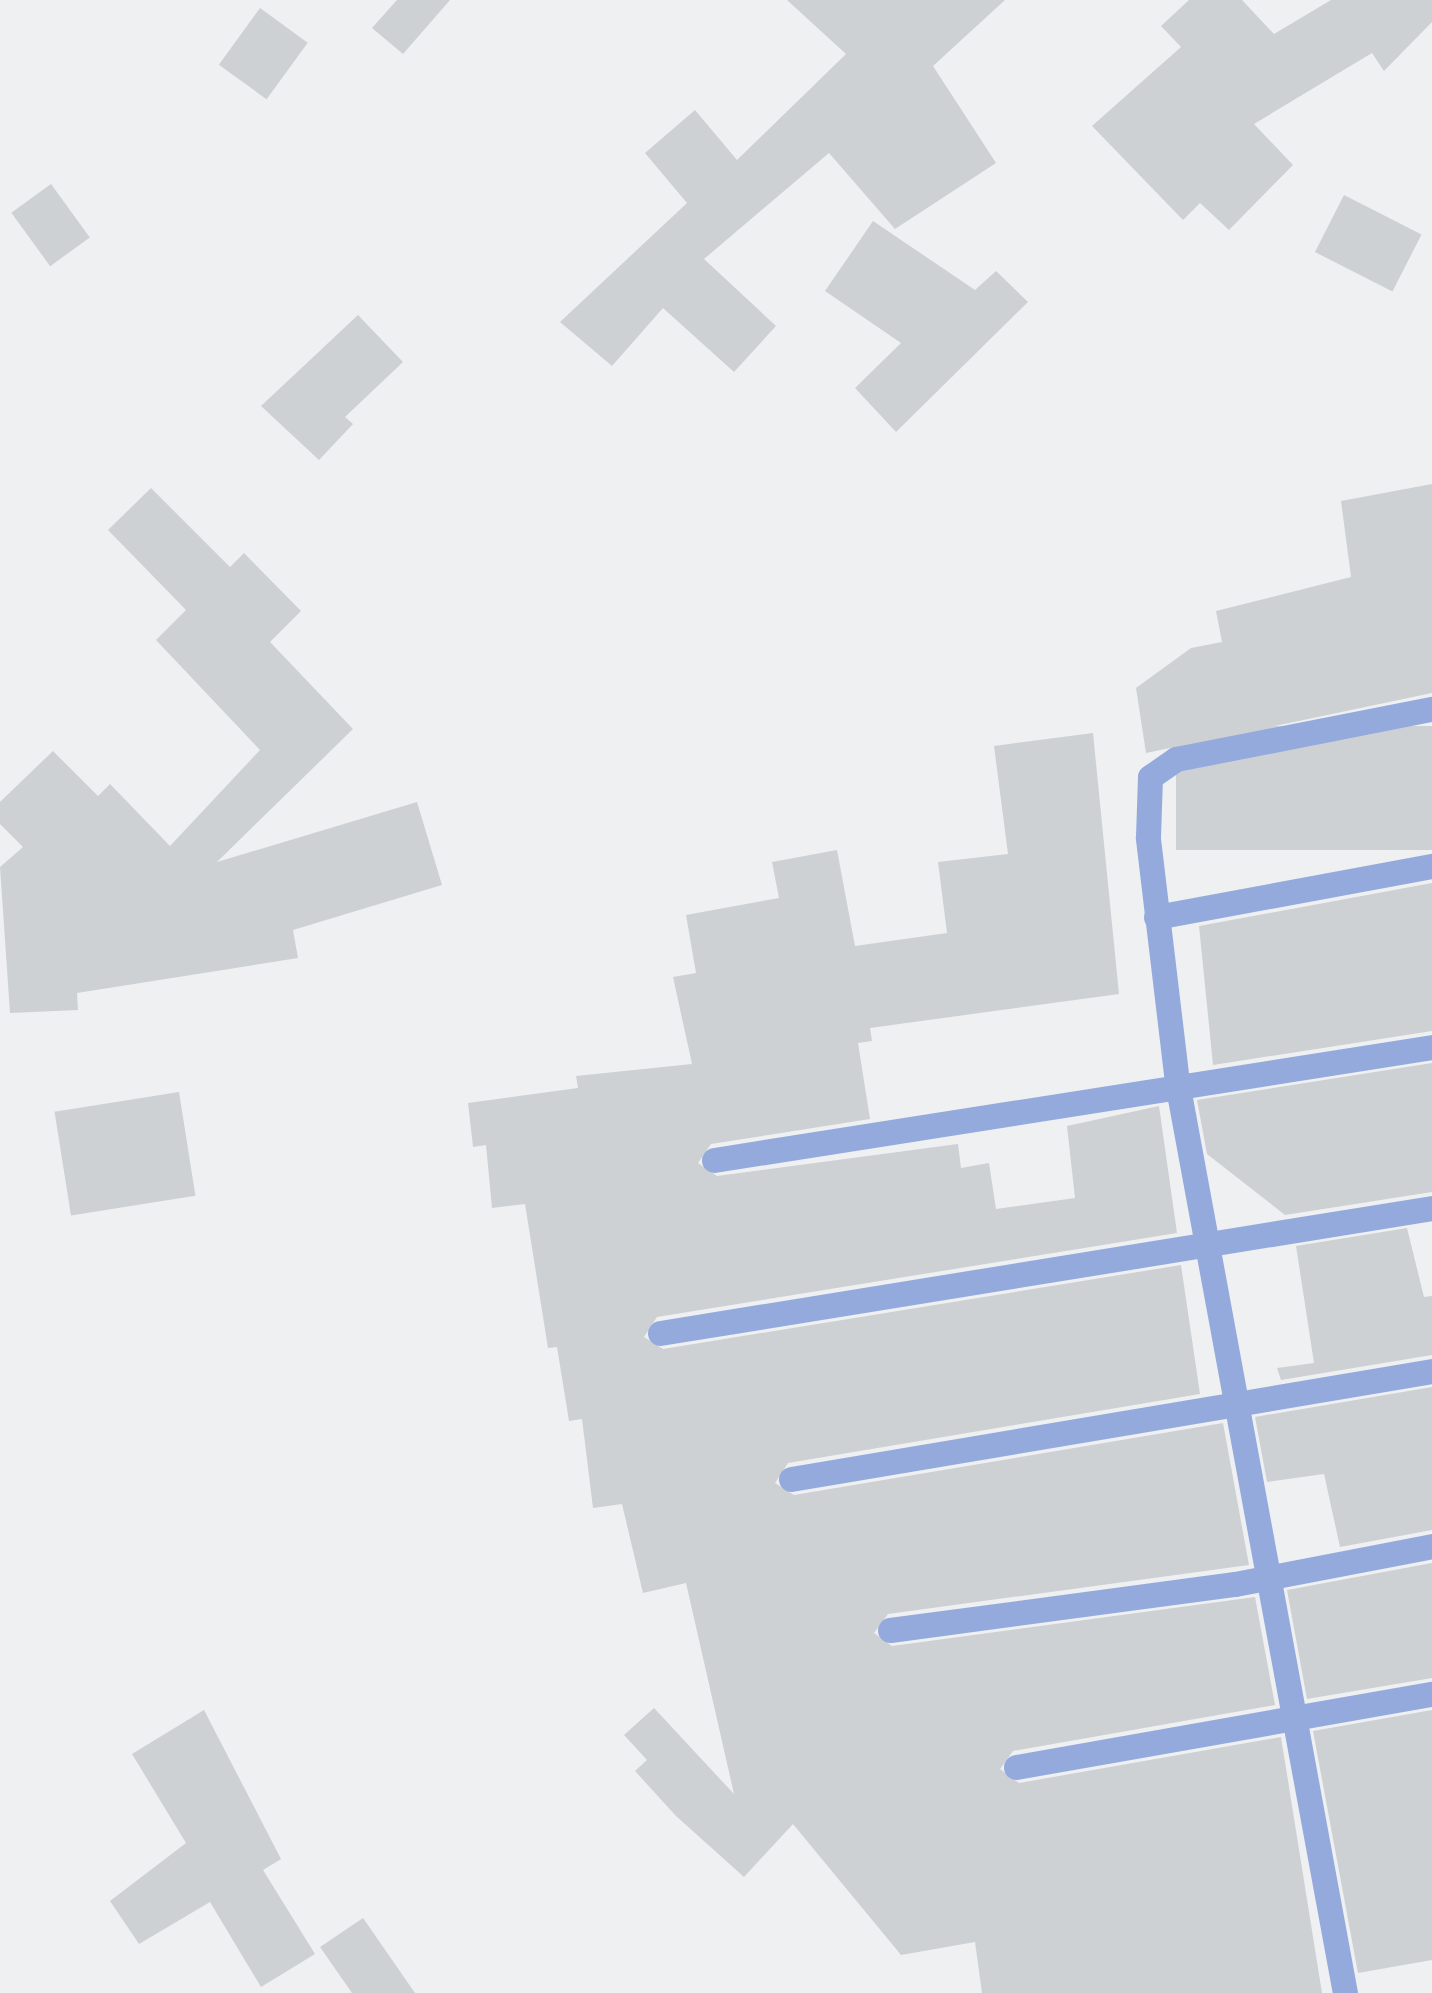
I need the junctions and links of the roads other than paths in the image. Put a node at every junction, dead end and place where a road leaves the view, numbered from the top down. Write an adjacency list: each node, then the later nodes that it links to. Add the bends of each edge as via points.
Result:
1 (1432, 710): 3 (street, via 1176,759 1150,777)
2 (1432, 866): 3 (street)
3 (1156, 917): 5 (street)
4 (1432, 1047): 5 (street)
5 (1177, 1082): 6 (street); 8 (street)
6 (714, 1160)
7 (1432, 1208): 8 (street)
8 (1211, 1243): 9 (street); 11 (street)
9 (660, 1333)
10 (1432, 1370): 11 (street)
11 (1240, 1404): 12 (street); 14 (street)
12 (791, 1479)
13 (1432, 1546): 14 (street)
14 (1272, 1577): 15 (street); 17 (street)
15 (890, 1630)
16 (1432, 1694): 17 (street)
17 (1294, 1721): 18 (street); 19 (street)
18 (1016, 1767)
19 (1345, 1993)

